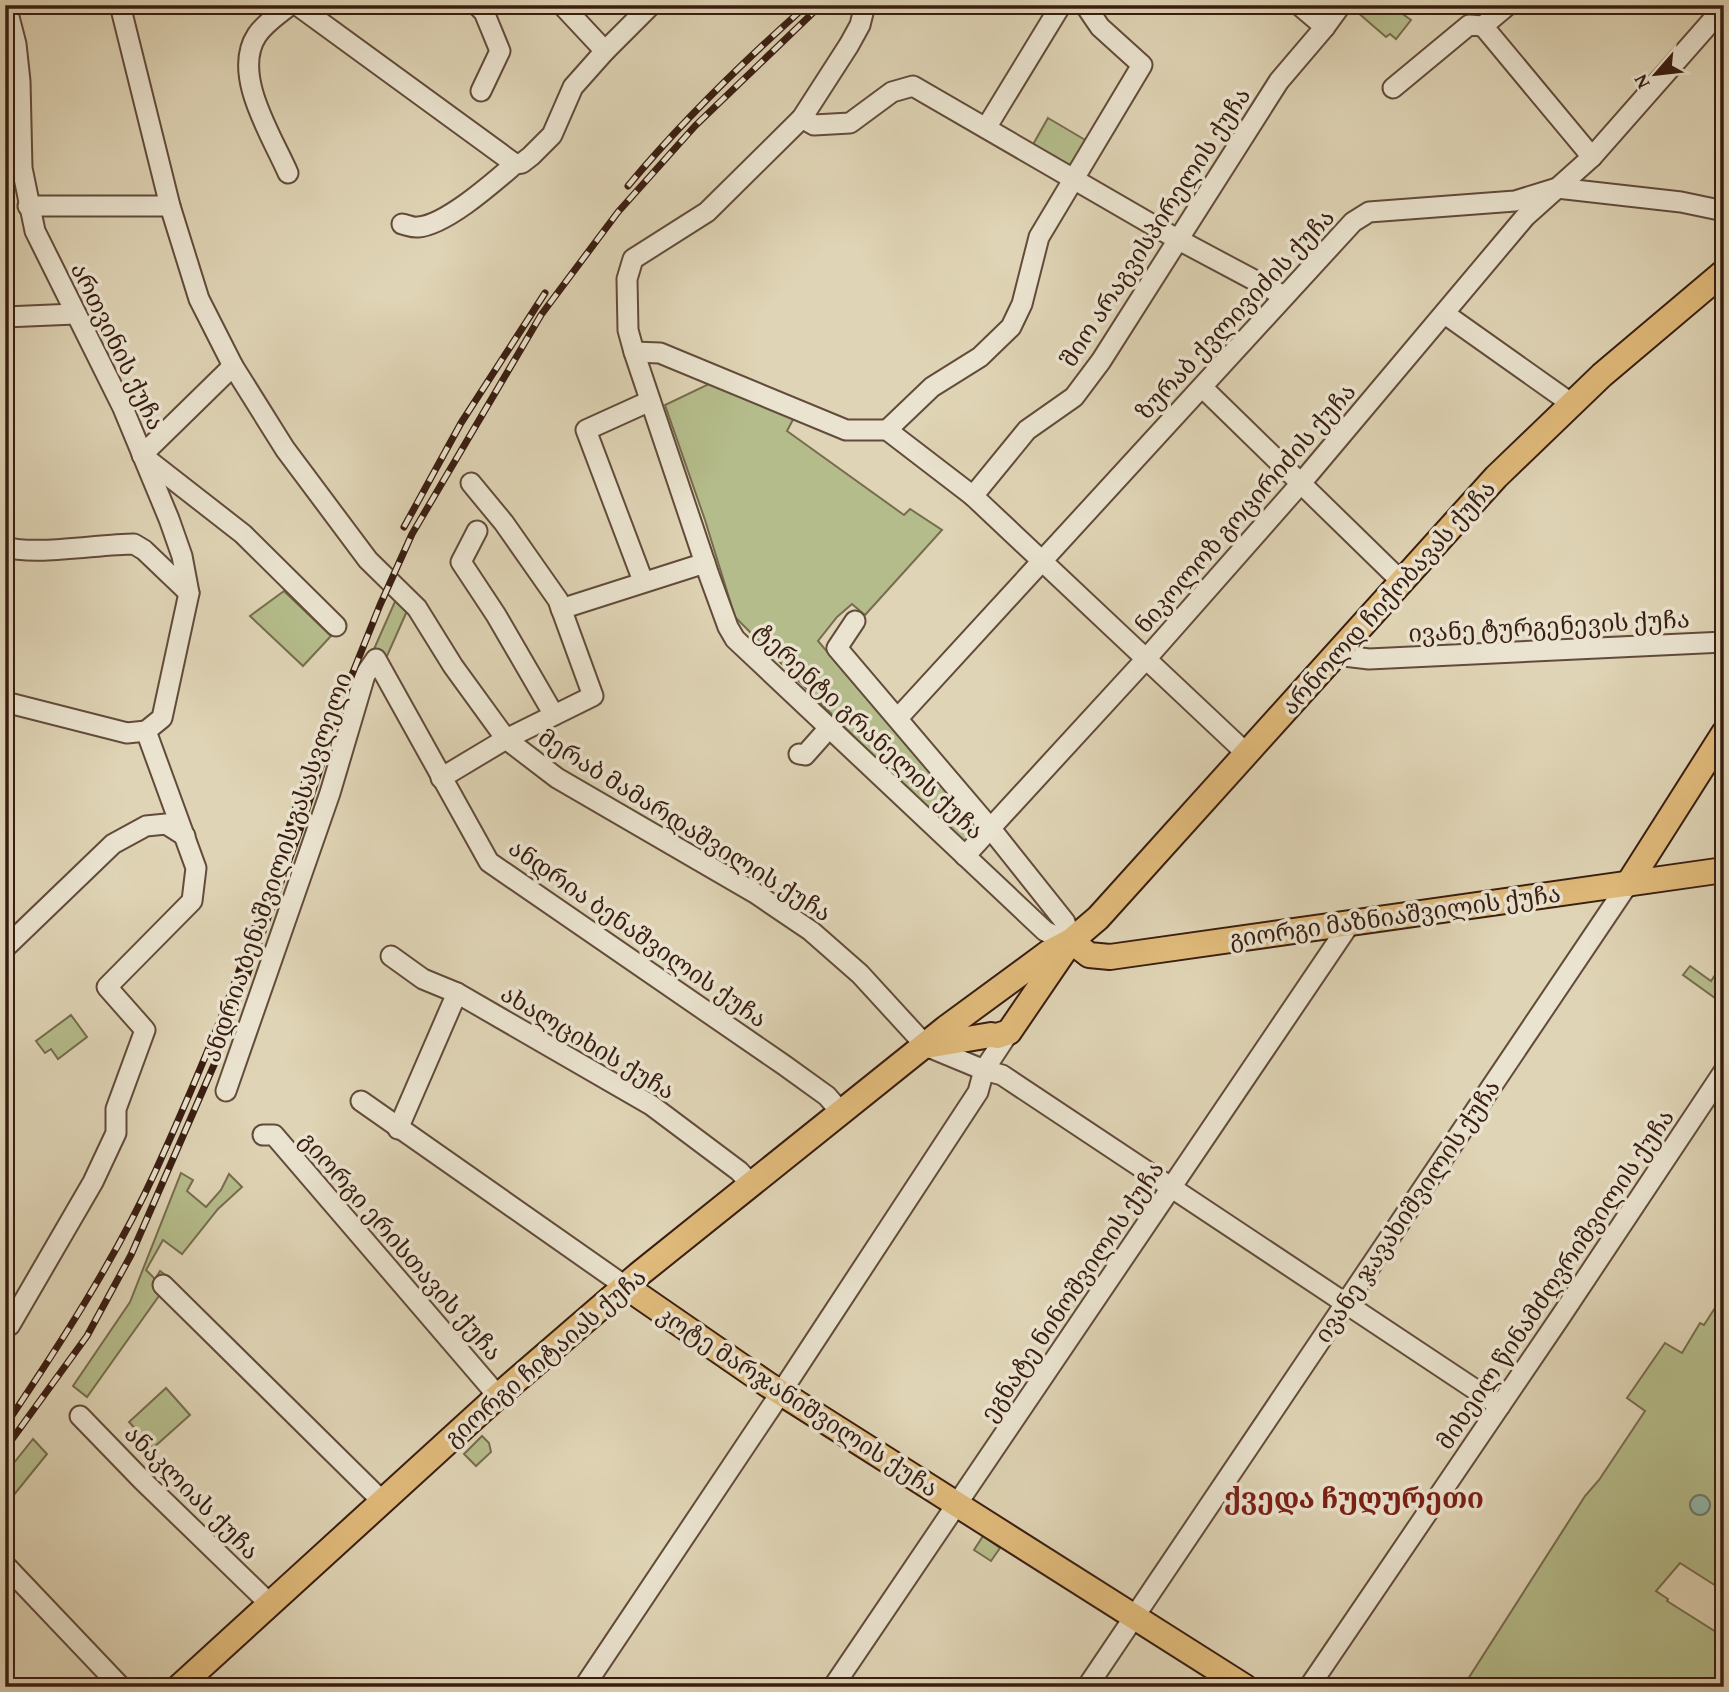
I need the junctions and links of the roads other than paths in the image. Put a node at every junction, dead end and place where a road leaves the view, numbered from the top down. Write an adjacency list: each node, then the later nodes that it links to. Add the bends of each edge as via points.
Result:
1 (6, 5): 24 (street, ართვინის ქუჩა, via 20,81)
2 (120, 5): 29 (street, მერაბ მამარდაშვილის ქუჩა)
3 (290, 5): 25 (street, via 259,32 248,68 252,93)
4 (297, 5): 23 (street)
5 (477, 5): 19 (street, via 500,51)
6 (562, 5): 17 (street)
7 (650, 5): 17 (street)
8 (865, 5): 20 (street, via 849,45)
9 (1061, 5): 21 (street)
10 (1085, 5): 26 (street, via 1100,27 1142,65)
11 (1300, 5): 16 (street)
12 (1341, 5): 16 (street, შიო არაგვისპირელის ქუჩა)
13 (1508, 5): 15 (street)
14 (1724, 7): 22 (street, ნიკოლოზ გოცირიძის ქუჩა)
15 (1483, 26): 18 (street, via 1469,25); 22 (street)
16 (1325, 27): 32 (street, შიო არაგვისპირელის ქუჩა, via 1279,81)
17 (605, 51): 23 (street, via 573,87 552,135 531,156)
18 (1393, 88)
19 (481, 91)
20 (802, 118): 21 (street, via 814,125 850,124 892,92 914,86); 38 (street, ტერენტი გრანელის ქუჩა, via 707,212 633,260 627,279 628,330)
21 (986, 128): 26 (street)
22 (1592, 157): 27 (street, ნიკოლოზ გოცირიძის ქუჩა)
23 (515, 164): 31 (street, via 444,217 418,228)
24 (13, 168): 28 (street, ართვინის ქუჩა)
25 (288, 173)
26 (1075, 179): 32 (street); 43 (street, via 1039,237 1022,304 1011,327 980,357 932,387)
27 (1557, 188): 30 (street, ზურაბ ქვლივიძის ქუჩა); 34 (street, ზურაბ ქვლივიძის ქუჩა, via 1515,201 1369,212 1353,222); 36 (street, ნიკოლოზ გოცირიძის ქუჩა, via 1525,217)
28 (28, 206): 29 (street); 35 (street, ართვინის ქუჩა)
29 (170, 206): 39 (street, მერაბ მამარდაშვილის ქუჩა, via 199,299)
30 (1724, 211)
31 (402, 224)
32 (1177, 239): 34 (street); 47 (street, შიო არაგვისპირელის ქუჩა, via 1074,397 1027,430)
33 (1724, 272): 42 (main road, არნოლდ ჩიქობავას ქუჩა)
34 (1284, 296): 40 (street, ზურაბ ქვლივიძის ქუჩა)
35 (75, 314): 37 (street); 44 (street, ართვინის ქუჩა)
36 (1445, 314): 42 (street); 45 (street, ნიკოლოზ გოცირიძის ქუჩა)
37 (5, 317)
38 (634, 352): 41 (street, ტერენტი გრანელის ქუჩა); 43 (street, via 660,353 846,430)
39 (233, 366): 44 (street); 68 (street, მერაბ მამარდაშვილის ქუჩა, via 285,449 368,560 416,608)
40 (1202, 387): 45 (street); 50 (street, ზურაბ ქვლივიძის ქუჩა)
41 (650, 401): 51 (street, ტერენტი გრანელის ქუჩა); 52 (street, via 586,430)
42 (1572, 404): 53 (main road, არნოლდ ჩიქობავას ქუჩა, via 1496,477)
43 (887, 430): 47 (street)
44 (142, 455): 54 (street, via 182,556); 57 (street, ართვინის ქუჩა, via 243,534)
45 (1302, 482): 53 (street); 61 (street, ნიკოლოზ გოცირიძის ქუჩა)
46 (471, 483): 55 (street, via 504,523)
47 (973, 496): 50 (street)
48 (477, 531): 63 (street, via 461,562)
49 (5, 547): 54 (street, via 134,544)
50 (1042, 561): 61 (street); 64 (street, ზურაბ ქვლივიძის ქუჩა)
51 (705, 563): 52 (street); 65 (street, ტერენტი გრანელის ქუჩა, via 735,639)
52 (643, 582): 55 (street)
53 (1402, 582): 59 (main road, არნოლდ ჩიქობავას ქუჩა)
54 (189, 593): 66 (street, via 162,718)
55 (561, 609): 63 (street, via 593,696)
56 (855, 621): 64 (street, ტერენტი გრანელის ქუჩა, via 837,648)
57 (336, 626)
58 (1724, 642): 59 (street, ივანე ტურგენევის ქუჩა, via 1369,659)
59 (1336, 655): 69 (main road, არნოლდ ჩიქობავას ქუჩა)
60 (376, 659): 71 (street, ანდრია ბენაშვილის ქუჩა); 88 (street, ანდრია ბენაშვილის გასასვლელი, via 365,675 330,793)
61 (1146, 659): 69 (street); 72 (street, ნიკოლოზ გოცირიძის ქუჩა)
62 (5, 702): 66 (street, via 127,733)
63 (554, 715): 68 (street)
64 (898, 718): 72 (street, ტერენტი გრანელის ქუჩა)
65 (829, 728): 70 (street, via 810,751); 74 (street, ტერენტი გრანელის ქუჩა)
66 (146, 731): 73 (street)
67 (1724, 733): 76 (main road, ივანე ჯავახიშვილის ქუჩა)
68 (506, 739): 71 (street); 85 (street, მერაბ მამარდაშვილის ქუჩა, via 557,778 755,893 811,931 860,974)
69 (1246, 753): 79 (main road, არნოლდ ჩიქობავას ქუჩა, via 1094,922)
70 (799, 754)
71 (441, 778): 90 (street, ანდრია ბენაშვილის ქუჩა, via 489,862 784,1065)
72 (991, 829): 74 (street, ნიკოლოზ გოცირიძის ქუჩა); 79 (street, ტერენტი გრანელის ქუჩა, via 1065,922)
73 (185, 836): 78 (street, via 166,824 146,826 113,844); 98 (street, via 196,868 192,901 107,988 145,1030 116,1109 116,1133 93,1182)
74 (965, 856): 81 (street, ტერენტი გრანელის ქუჩა)
75 (1724, 870): 76 (main road, გიორგი მაზნიაშვილის ქუჩა)
76 (1628, 884): 77 (main road, გიორგი მაზნიაშვილის ქუჩა); 97 (street, ივანე ჯავახიშვილის ქუჩა)
77 (1351, 922): 79 (main road, გიორგი მაზნიაშვილის ქუჩა, via 1102,958); 94 (street, ეგნატე ნინოშვილის ქუჩა)
78 (5, 948)
79 (1080, 948): 81 (main road, გიორგი მაზნიაშვილის ქუჩა, via 1069,956); 81 (street, ტერენტი გრანელის ქუჩა, via 1063,940)
80 (391, 956): 82 (street, ახალციხის ქუჩა, via 423,979)
81 (1049, 957): 83 (main road, გიორგი ჩიტაიას ქუჩა); 84 (main road)
82 (457, 993): 91 (street); 93 (street, ახალციხის ქუჩა, via 651,1105)
83 (996, 996): 84 (main road, via 1012,1012); 85 (main road, გიორგი ჩიტაიას ქუჩა)
84 (1005, 1030): 85 (main road, გიორგი ჩიტაიას ქუჩა); 86 (street)
85 (926, 1046): 86 (street); 90 (main road, გიორგი ჩიტაიას ქუჩა)
86 (984, 1070): 94 (street, via 1002,1075); 99 (street, via 978,1092)
87 (1724, 1071): 101 (street, მიხეილ წინამძღვრიშვილის ქუჩა)
88 (226, 1091)
89 (361, 1101): 91 (street, კოტე მარჯანიშვილის ქუჩა)
90 (840, 1111): 93 (main road, გიორგი ჩიტაიას ქუჩა)
91 (398, 1129): 96 (street, კოტე მარჯანიშვილის ქუჩა)
92 (264, 1135): 100 (street, გიორგი ერისთავის ქუჩა, via 274,1135)
93 (751, 1184): 96 (main road, გიორგი ჩიტაიას ქუჩა)
94 (1170, 1188): 97 (street); 104 (street, ეგნატე ნინოშვილის ქუჩა)
95 (163, 1285): 103 (street)
96 (625, 1286): 99 (main road, კოტე მარჯანიშვილის ქუჩა); 100 (main road, გიორგი ჩიტაიას ქუჩა)
97 (1345, 1303): 101 (street); 107 (street, ივანე ჯავახიშვილის ქუჩა)
98 (7, 1323)
99 (781, 1393): 104 (main road, კოტე მარჯანიშვილის ქუჩა); 110 (street)
100 (498, 1396): 103 (main road, გიორგი ჩიტაიას ქუჩა)
101 (1500, 1406): 114 (street, მიხეილ წინამძღვრიშვილის ქუჩა)
102 (80, 1416): 106 (street, ანაკლიას ქუჩა)
103 (382, 1501): 106 (main road, გიორგი ჩიტაიას ქუჩა)
104 (958, 1505): 107 (main road, კოტე მარჯანიშვილის ქუჩა); 111 (street, ეგნატე ნინოშვილის ქუჩა)
105 (5, 1566): 108 (street)
106 (269, 1603): 109 (main road, გიორგი ჩიტაიას ქუჩა)
107 (1134, 1616): 112 (street, ივანე ჯავახიშვილის ქუჩა); 113 (main road, კოტე მარჯანიშვილის ქუჩა)
108 (121, 1687)
109 (179, 1687)
110 (584, 1687)
111 (833, 1687)
112 (1087, 1687)
113 (1245, 1687)
114 (1309, 1687)

